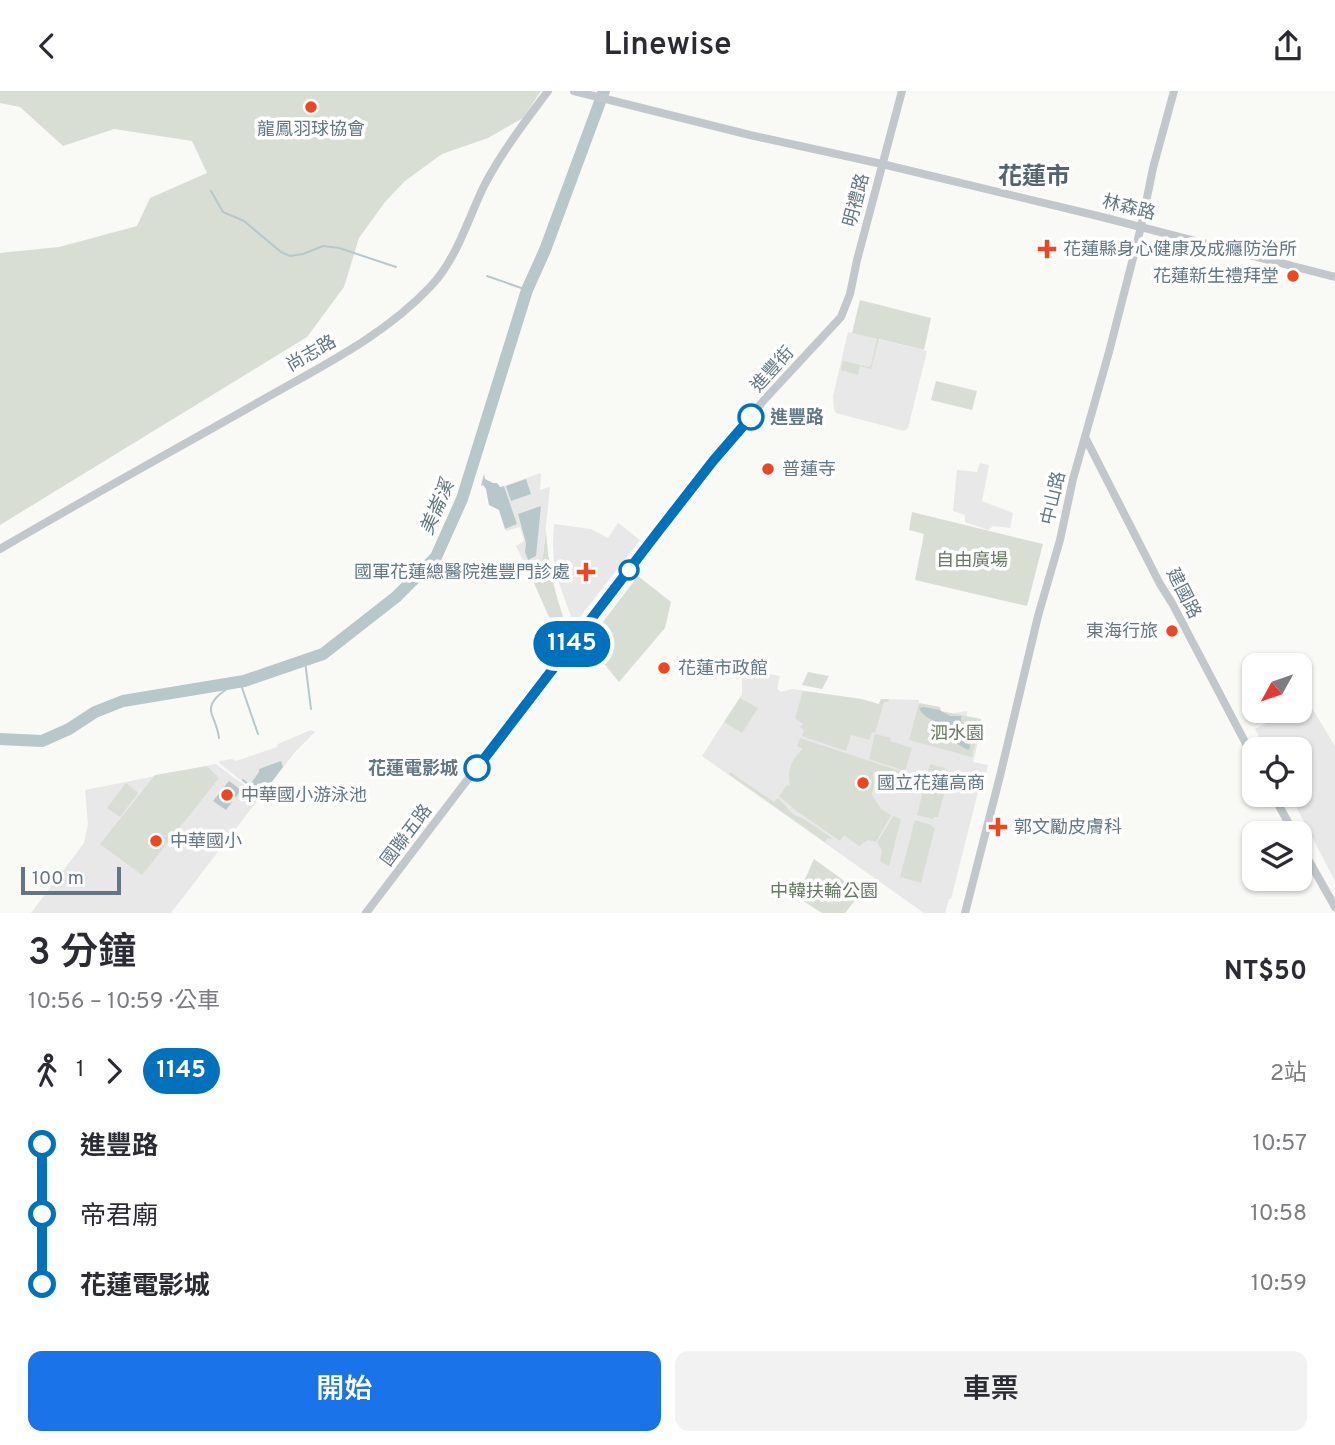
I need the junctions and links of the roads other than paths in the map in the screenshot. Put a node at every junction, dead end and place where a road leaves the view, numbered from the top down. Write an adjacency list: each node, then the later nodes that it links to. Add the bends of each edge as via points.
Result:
1 (548, 91): 10 (street, 尚志路, via 486,182 442,274 396,319 312,372)
2 (574, 91): 5 (street, 林森路)
3 (902, 91): 5 (street, 明禮路)
4 (1174, 91): 6 (street, 中山路)
5 (882, 164): 6 (street, 林森路); 8 (street, 明禮路)
6 (1141, 227): 7 (street, 林森路); 9 (street, 中山路)
7 (1335, 277)
8 (841, 317): 11 (street, 進豐街, via 713,461)
9 (1086, 439): 12 (street, 建國路); 16 (street, 中山路)
10 (0, 549)
11 (572, 643): 15 (street, 國聯五路)
12 (1242, 737)
13 (1312, 866): 14 (street)
14 (1335, 907)
15 (366, 913)
16 (965, 913)

